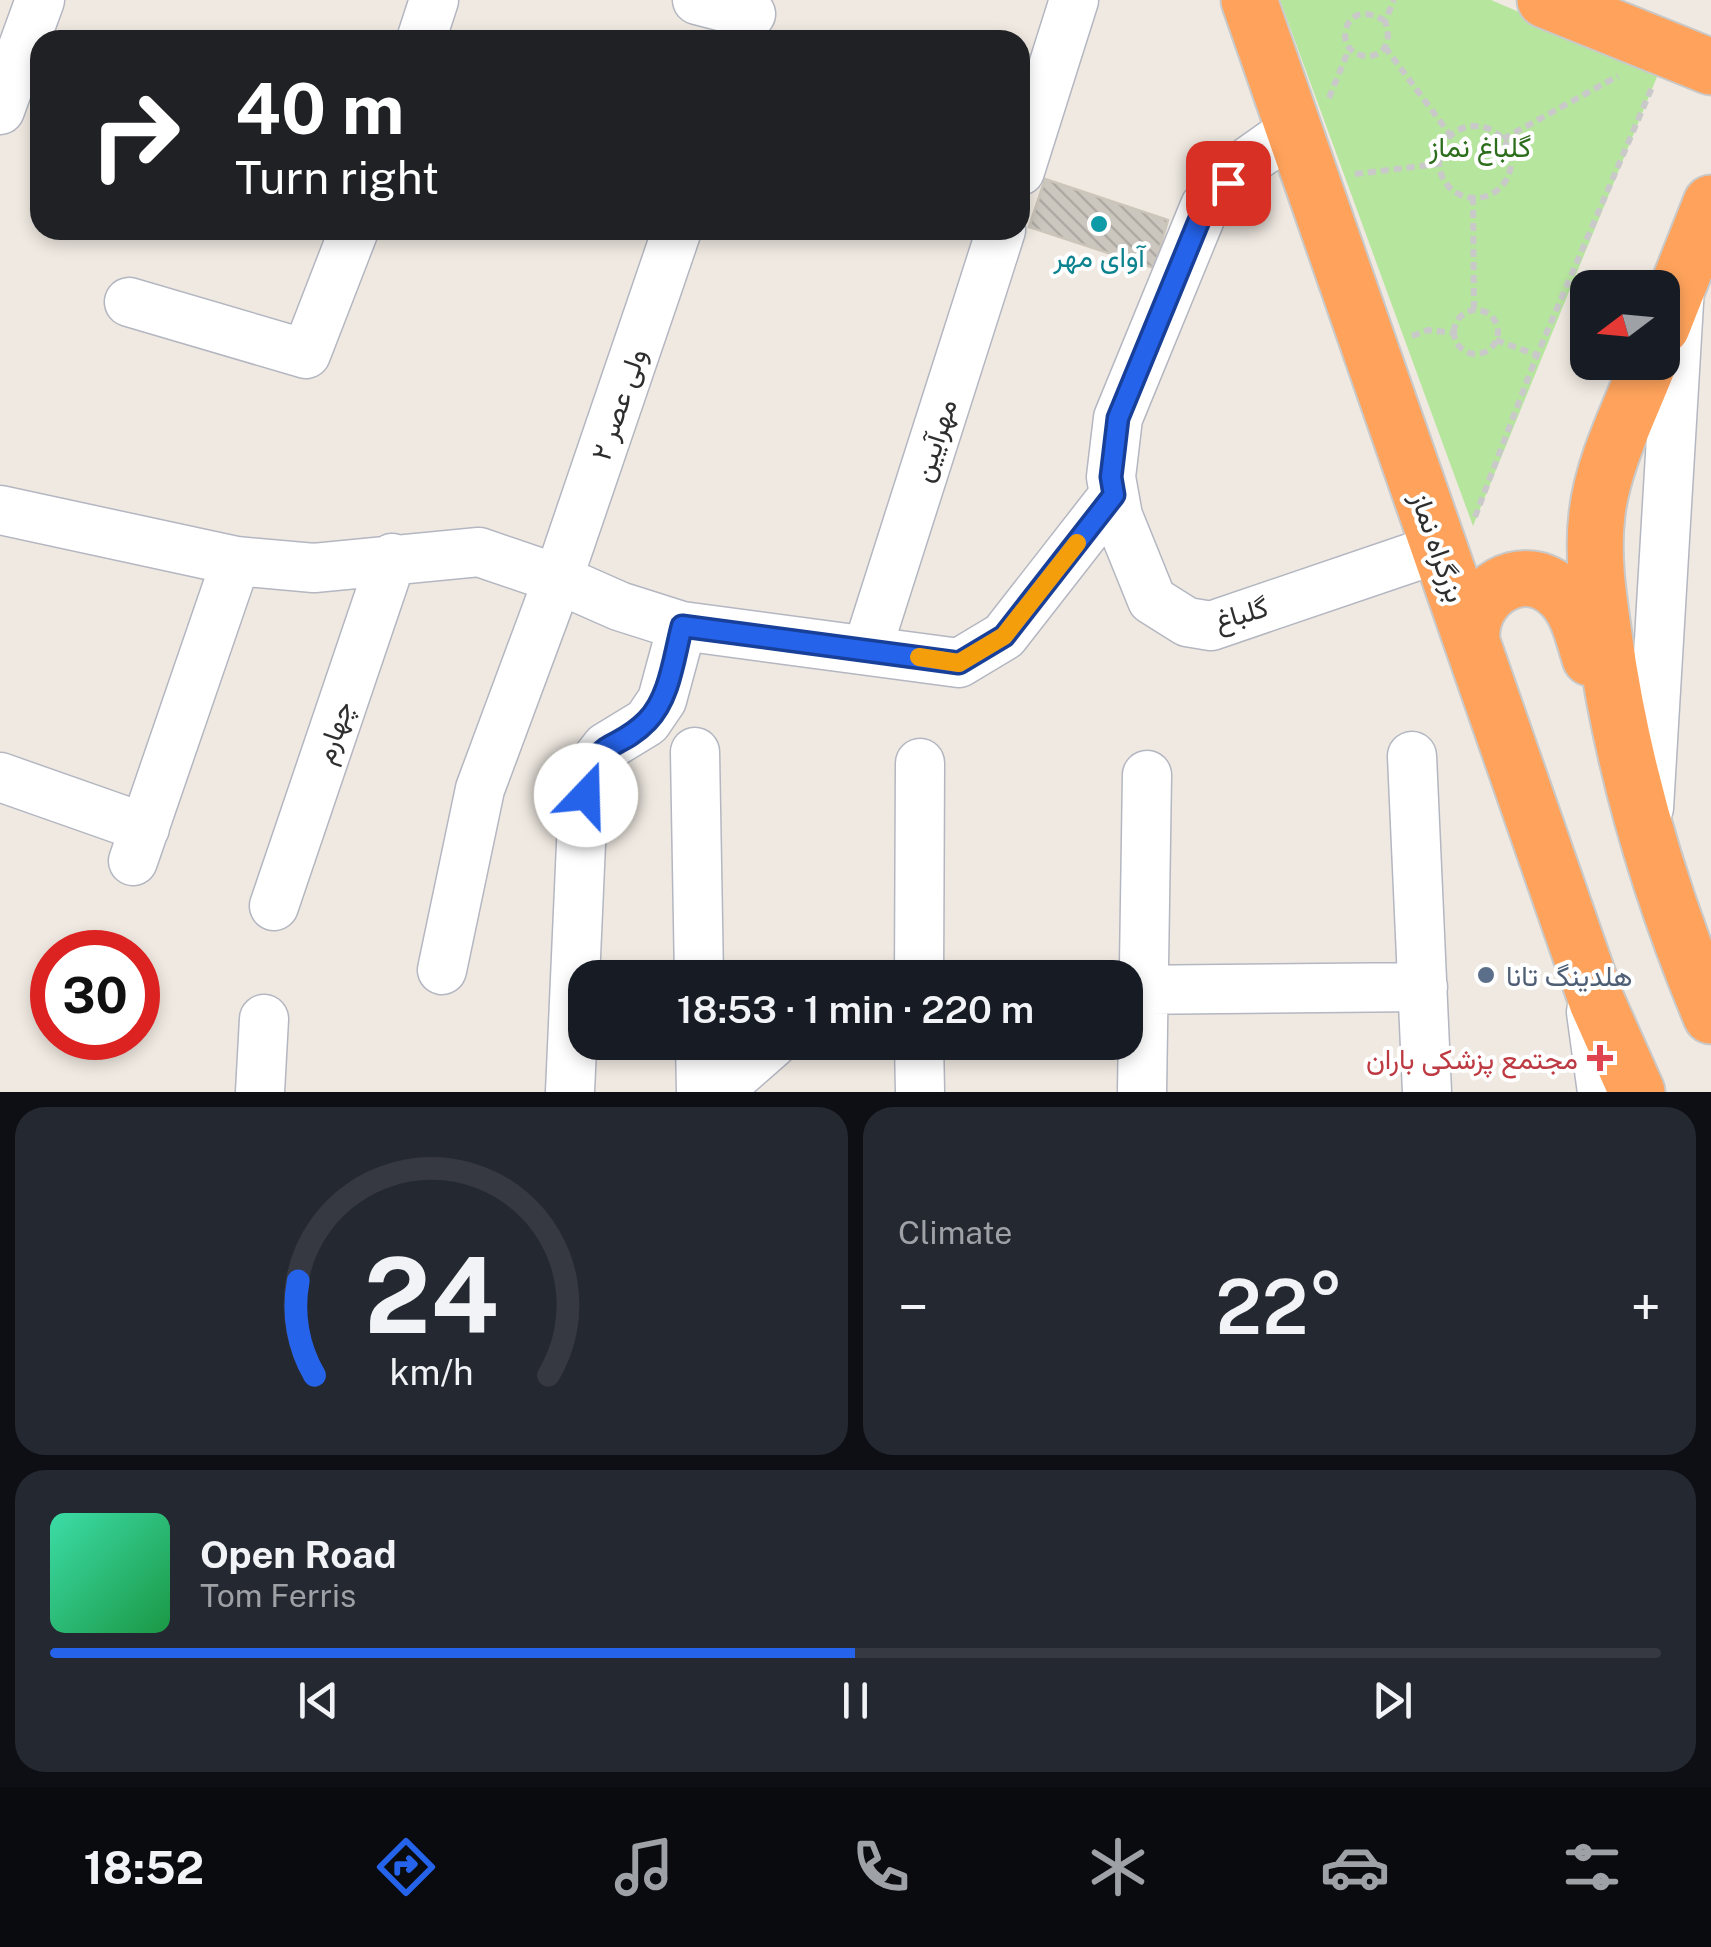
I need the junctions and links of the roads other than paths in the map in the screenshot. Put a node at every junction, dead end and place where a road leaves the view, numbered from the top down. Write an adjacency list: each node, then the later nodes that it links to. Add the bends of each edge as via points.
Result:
1 (434, 0): 7 (street)
2 (697, 0): 6 (street)
3 (1074, 0): 12 (street)
4 (1249, 0): 11 (highway, بزرگراه نماز)
5 (1545, 0): 9 (highway)
6 (750, 18)
7 (424, 30)
8 (30, 47): 10 (street)
9 (1689, 58)
10 (0, 110)
11 (1311, 114): 21 (street, گلباغ, via 1250,160 1205,206 1118,418); 23 (highway, بزرگراه نماز)
12 (1030, 139)
13 (1711, 203): 17 (highway)
14 (350, 240): 18 (street, via 306,354)
15 (674, 240): 26 (street, ولی عصر ۲)
16 (998, 240): 29 (street, مهرآیین)
17 (1680, 283)
18 (129, 302)
19 (1642, 380): 35 (highway, via 1600,494 1595,563 1615,704)
20 (1669, 380): 35 (street)
21 (1114, 495): 23 (street, گلباغ, via 1152,600 1187,622 1211,626); 29 (street, via 1004,636 981,652 959,663)
22 (0, 510): 25 (street)
23 (1457, 533): 28 (highway, بزرگراه نماز)
24 (392, 558): 25 (street, via 314,568); 26 (street, via 479,552); 36 (street, چهارم)
25 (236, 561): 34 (street, via 139,845)
26 (558, 579): 27 (street); 42 (street, ولی عصر ۲, via 480,789)
27 (682, 626): 29 (street); 52 (street, via 662,700 646,722 606,746 590,769)
28 (1472, 640): 35 (highway, via 1477,607 1504,583 1541,581 1564,596); 41 (highway, بزرگراه نماز)
29 (867, 650)
30 (695, 752): 38 (street)
31 (1412, 756): 43 (street)
32 (920, 763): 39 (street)
33 (1148, 775): 40 (street)
34 (0, 777)
35 (1648, 837): 37 (highway)
36 (274, 906)
37 (1697, 958): 45 (highway)
38 (699, 960)
39 (919, 960)
40 (1136, 960)
41 (1584, 964): 58 (street); 59 (highway, بزرگراه نماز)
42 (442, 970)
43 (1423, 987): 44 (street); 57 (street)
44 (1143, 990)
45 (1711, 1016)
46 (264, 1019): 51 (street)
47 (700, 1060): 53 (street)
48 (754, 1060): 54 (street)
49 (919, 1060): 55 (street)
50 (1139, 1060): 56 (street)
51 (260, 1092)
52 (570, 1092)
53 (701, 1092)
54 (718, 1092)
55 (920, 1092)
56 (1142, 1092)
57 (1427, 1092)
58 (1602, 1092)
59 (1637, 1092)

